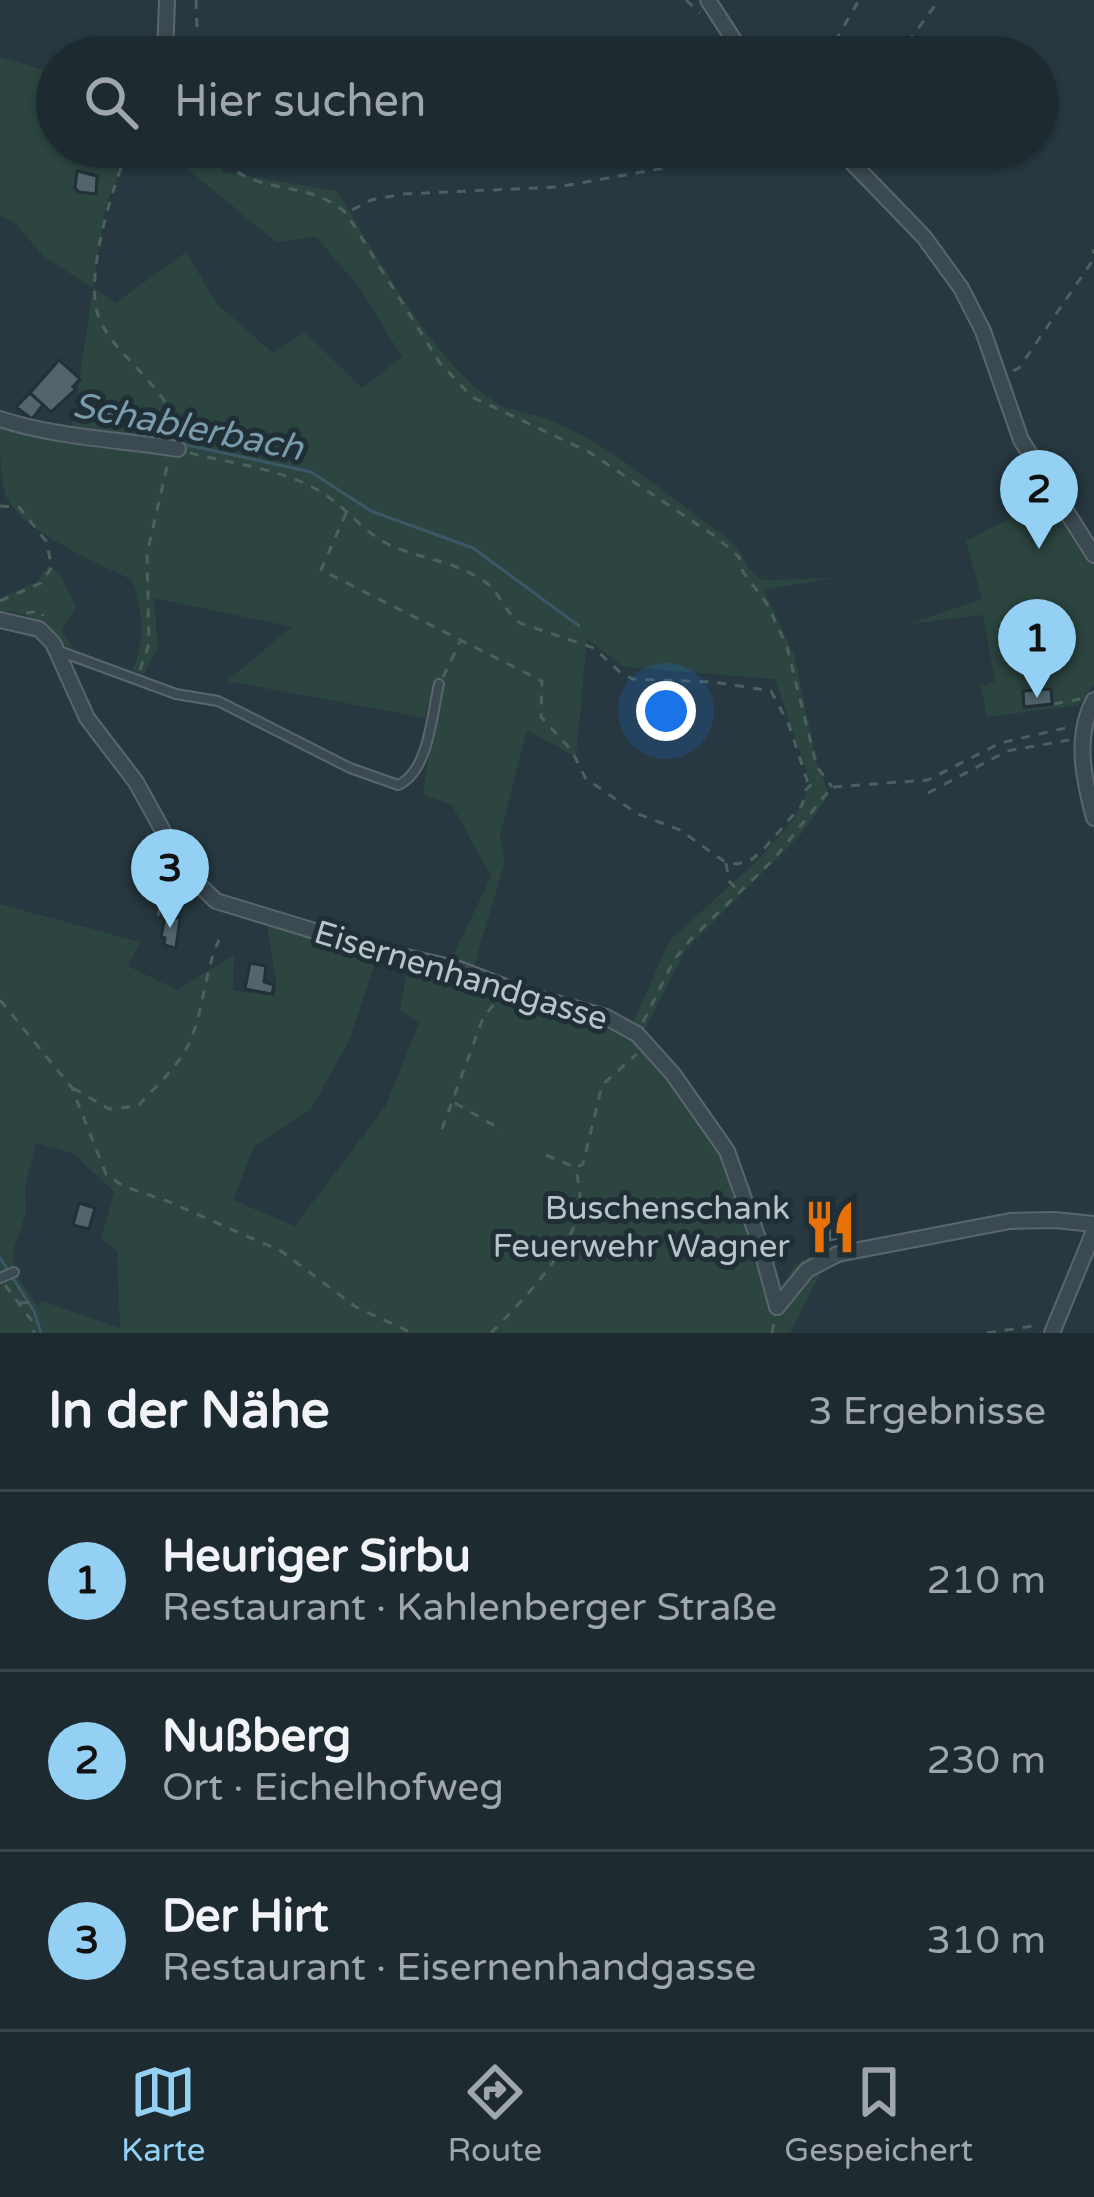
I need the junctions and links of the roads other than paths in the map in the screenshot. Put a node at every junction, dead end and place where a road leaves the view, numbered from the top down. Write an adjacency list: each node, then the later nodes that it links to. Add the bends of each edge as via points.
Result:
1 (167, 0): 3 (street)
2 (708, 0): 4 (street)
3 (166, 36)
4 (731, 36)
5 (855, 168): 8 (street, via 953,275 978,319 1021,440)
6 (0, 419): 7 (street, via 45,433)
7 (180, 449)
8 (1094, 555)
9 (0, 620): 10 (street, via 39,629)
10 (57, 651): 11 (lane, via 228,704 398,785 422,756); 14 (street, Eisernenhandgasse, via 87,718 136,782 193,882 216,901 590,1011 642,1039 727,1150 777,1307 807,1270 838,1254 1010,1221)
11 (439, 684)
12 (1094, 700): 13 (street, via 1083,733)
13 (1094, 818)
14 (1094, 1228): 17 (street)
15 (14, 1272): 16 (lane)
16 (0, 1278)
17 (1053, 1329)

